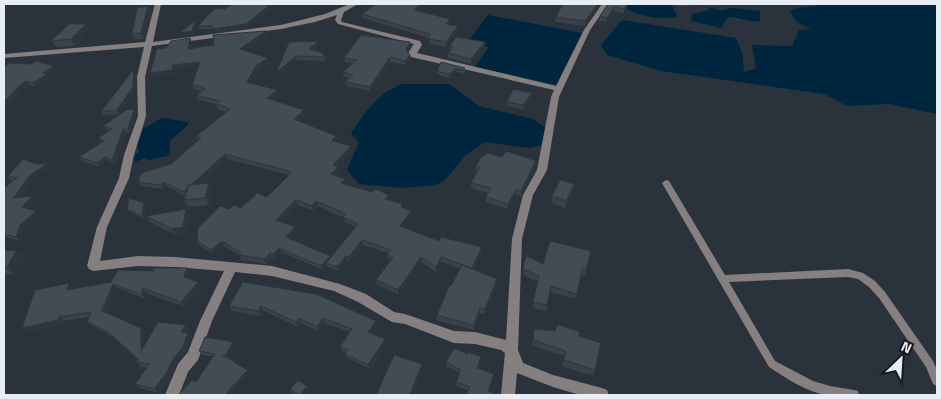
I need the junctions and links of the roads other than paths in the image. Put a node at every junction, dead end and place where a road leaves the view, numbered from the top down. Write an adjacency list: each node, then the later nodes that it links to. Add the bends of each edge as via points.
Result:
1 (158, 4): 5 (street)
2 (355, 4): 4 (street)
3 (605, 4): 7 (street, via 587,30)
4 (341, 12): 5 (street, via 270,29); 7 (street, via 340,23 417,43 414,55)
5 (148, 46): 6 (street); 9 (street, via 141,77 142,116 124,178 102,227 93,266 138,261 212,264)
6 (4, 56)
7 (559, 89): 11 (street, via 542,170 528,195 517,239)
8 (666, 184): 10 (lane)
9 (231, 268): 11 (street, via 272,271 336,287 362,298 392,317 454,336 504,345); 13 (street, via 193,356 183,368)
10 (722, 279): 12 (lane, via 848,273 860,276 872,284 887,302 930,364); 16 (lane, via 772,364 827,392)
11 (512, 350): 14 (street); 15 (street, via 518,367)
12 (937, 381)
13 (172, 395)
14 (508, 395)
15 (602, 395)
16 (854, 395)

